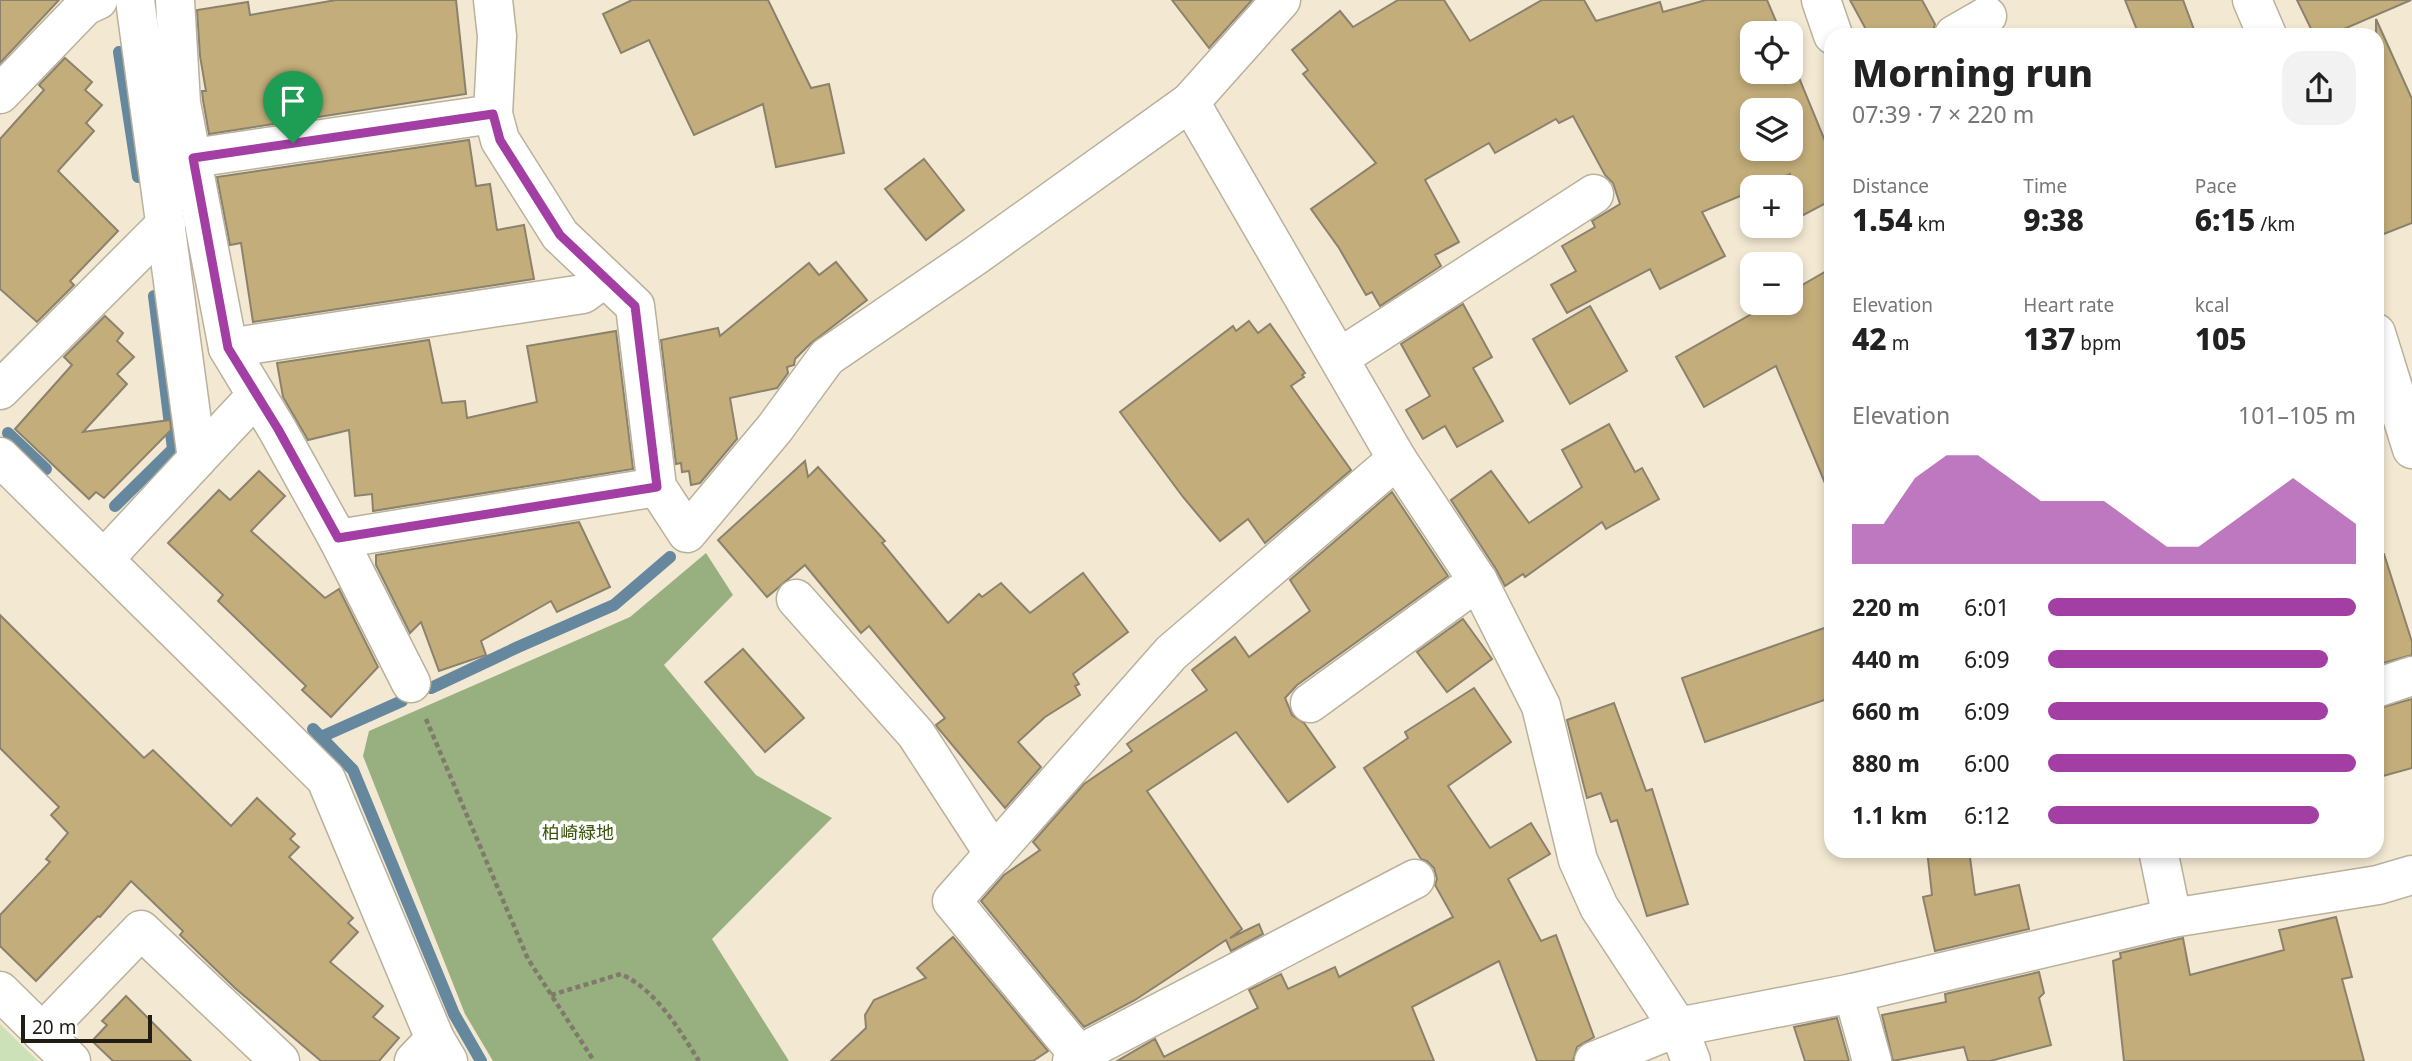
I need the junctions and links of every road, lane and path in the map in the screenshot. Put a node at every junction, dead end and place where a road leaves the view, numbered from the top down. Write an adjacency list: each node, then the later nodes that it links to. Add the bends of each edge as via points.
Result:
1 (98, 0): 12 (street, via 85,6)
2 (135, 0): 17 (street)
3 (175, 0): 15 (street, via 181,103)
4 (493, 0): 14 (street, via 497,36)
5 (1281, 0): 13 (street)
6 (1821, 0): 9 (street)
7 (2252, 0): 11 (street)
8 (1987, 17): 10 (street)
9 (1831, 28)
10 (1967, 28)
11 (2264, 28)
12 (0, 94)
13 (1190, 102): 20 (street); 28 (street, via 827,357 775,428 687,533)
14 (493, 114): 15 (street); 18 (street, via 500,140 560,235)
15 (193, 158): 19 (street)
16 (1594, 194): 20 (street)
17 (166, 224): 22 (street); 26 (street)
18 (605, 278): 19 (street, via 583,294); 28 (street, via 635,306)
19 (228, 348): 23 (street)
20 (1339, 358): 27 (street)
21 (2384, 359): 24 (street)
22 (0, 390)
23 (256, 397): 26 (street); 29 (street)
24 (2412, 449)
25 (0, 457): 30 (street)
26 (197, 459): 30 (street)
27 (1397, 459): 31 (street); 37 (street, via 1171,653)
28 (657, 487): 29 (street)
29 (338, 538): 34 (street)
30 (104, 558): 47 (street, via 326,779)
31 (1478, 581): 36 (street); 46 (street, via 1541,706 1578,860 1600,906)
32 (796, 600): 37 (street, via 916,734)
33 (2412, 676): 35 (street)
34 (411, 683): 44 (path, via 528,959)
35 (2384, 685)
36 (1310, 703)
37 (994, 854): 48 (street, via 952,901)
38 (2160, 858): 41 (street)
39 (2412, 875): 41 (street, via 2378,886)
40 (1415, 879): 48 (street)
41 (2172, 918): 43 (street)
42 (0, 991): 45 (street)
43 (1853, 993): 46 (street); 54 (street)
44 (551, 995): 51 (path); 52 (path, via 621,974 638,982 670,1017)
45 (42, 1033): 49 (street); 50 (street, via 141,930)
46 (1684, 1044): 53 (street)
47 (432, 1054)
48 (1078, 1059)
49 (71, 1061)
50 (280, 1061)
51 (594, 1061)
52 (699, 1061)
53 (1594, 1061)
54 (1872, 1061)

